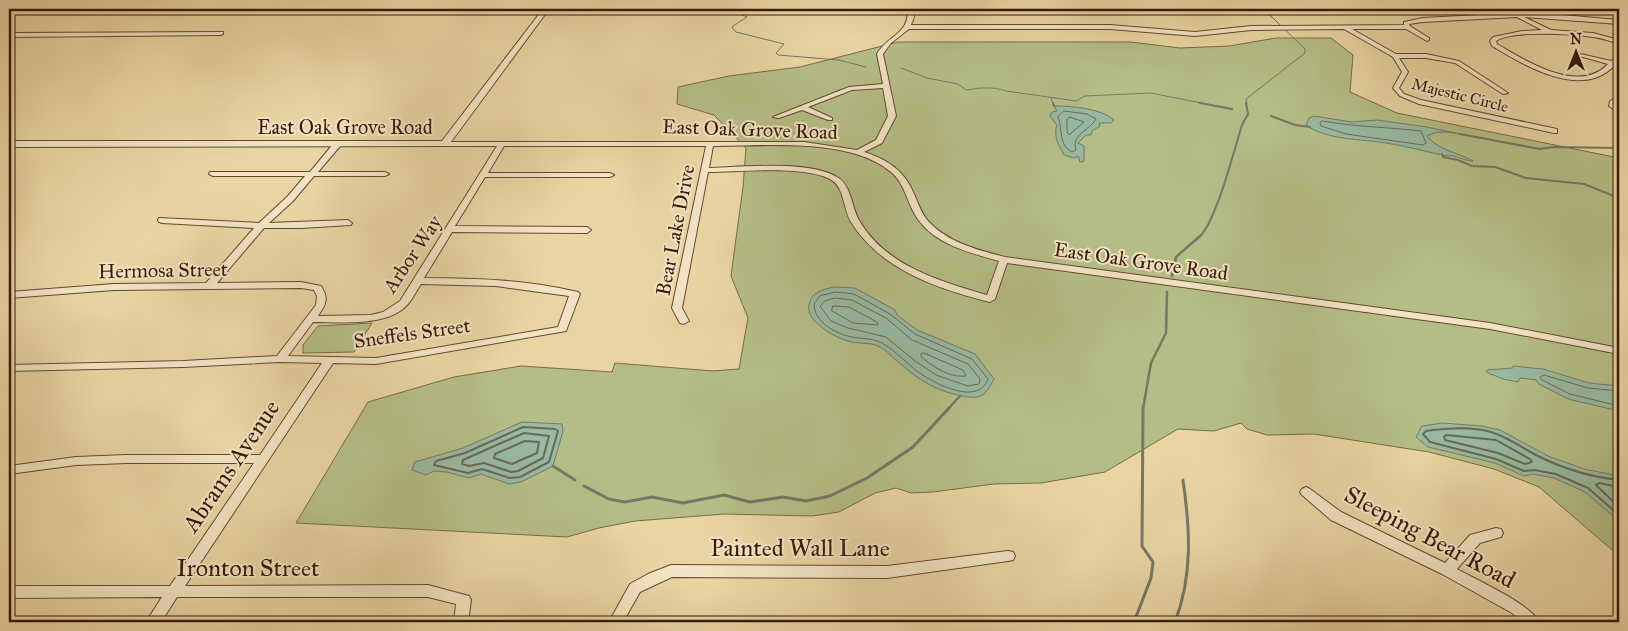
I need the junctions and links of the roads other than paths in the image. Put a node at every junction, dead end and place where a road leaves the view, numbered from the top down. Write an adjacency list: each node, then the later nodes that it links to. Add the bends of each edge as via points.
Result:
1 (143, 9): 5 (street)
2 (546, 9): 30 (street)
3 (910, 9): 8 (street, via 912,20)
4 (1501, 9): 6 (street)
5 (9, 10)
6 (1517, 15): 7 (street); 9 (street, via 1411,21 1406,23); 12 (street)
7 (1619, 22)
8 (909, 27): 10 (street, via 1110,28 1196,34 1251,28); 21 (street, via 890,40 880,54)
9 (1407, 27): 10 (street); 14 (street)
10 (1345, 28): 17 (street, Majestic Circle)
11 (221, 33): 13 (street)
12 (1553, 33): 15 (street, via 1584,33); 19 (street, via 1513,34 1492,41 1528,65 1546,72 1596,76)
13 (9, 36)
14 (1427, 39)
15 (1619, 42)
16 (1578, 54): 19 (street)
17 (1395, 56): 22 (street, via 1426,56 1457,62); 28 (street, Majestic Circle, via 1405,72 1396,88 1409,98)
18 (1619, 57): 19 (street)
19 (1611, 63): 20 (street)
20 (1619, 65)
21 (887, 86): 24 (street, via 851,88); 34 (street, via 892,116 879,141)
22 (1506, 93)
23 (1619, 98): 25 (street, via 1612,102)
24 (802, 107): 26 (street); 27 (street)
25 (1619, 111)
26 (777, 117)
27 (830, 119)
28 (1554, 131)
29 (9, 144): 32 (street, East Oak Grove Road)
30 (445, 144): 32 (street, East Oak Grove Road); 33 (street, East Oak Grove Road)
31 (710, 144): 33 (street, East Oak Grove Road); 34 (street, East Oak Grove Road, via 804,144); 35 (street, Bear Lake Drive)
32 (337, 145): 38 (street)
33 (501, 145): 39 (street, Arbor Way)
34 (860, 152): 46 (street, East Oak Grove Road, via 888,166 904,182 922,218 947,240)
35 (705, 170): 46 (street, via 798,170 834,178 844,188 854,220 881,251 929,280 990,299); 51 (street, Bear Lake Drive, via 678,308)
36 (213, 174): 38 (street)
37 (386, 174): 38 (street)
38 (309, 175): 43 (street, via 290,199)
39 (483, 175): 40 (street); 44 (street, Arbor Way)
40 (610, 175)
41 (162, 220): 43 (street)
42 (348, 223): 43 (street)
43 (260, 227): 48 (street)
44 (450, 229): 45 (street); 47 (street, Arbor Way)
45 (587, 230)
46 (1004, 260): 52 (street, East Oak Grove Road, via 1490,326)
47 (417, 281): 50 (street, Arbor Way, via 404,303 387,314 371,318); 54 (street, Sneffels Street, via 459,280 575,294 562,329 376,361)
48 (209, 286): 49 (street, Hermosa Street, via 114,287); 50 (street, Hermosa Street, via 301,285 318,288 322,296 321,305)
49 (9, 296)
50 (311, 319): 53 (street)
51 (684, 321)
52 (1619, 351)
53 (280, 359): 54 (street, Sneffels Street); 55 (street, Sneffels Street)
54 (330, 360): 56 (street, Abrams Avenue)
55 (9, 368)
56 (262, 459): 57 (street, via 76,461); 62 (street, Abrams Avenue)
57 (9, 470)
58 (1306, 492): 61 (street, Sleeping Bear Road, via 1336,516)
59 (1496, 533): 61 (street, via 1475,539)
60 (1008, 556): 66 (street, Painted Wall Lane, via 887,572 671,571 634,588)
61 (1447, 570): 67 (street, Sleeping Bear Road, via 1517,608)
62 (175, 590): 63 (street, Ironton Street); 64 (street, Abrams Avenue); 65 (street, Ironton Street, via 428,591 464,600)
63 (9, 592)
64 (153, 622)
65 (461, 622)
66 (616, 622)
67 (1532, 622)

